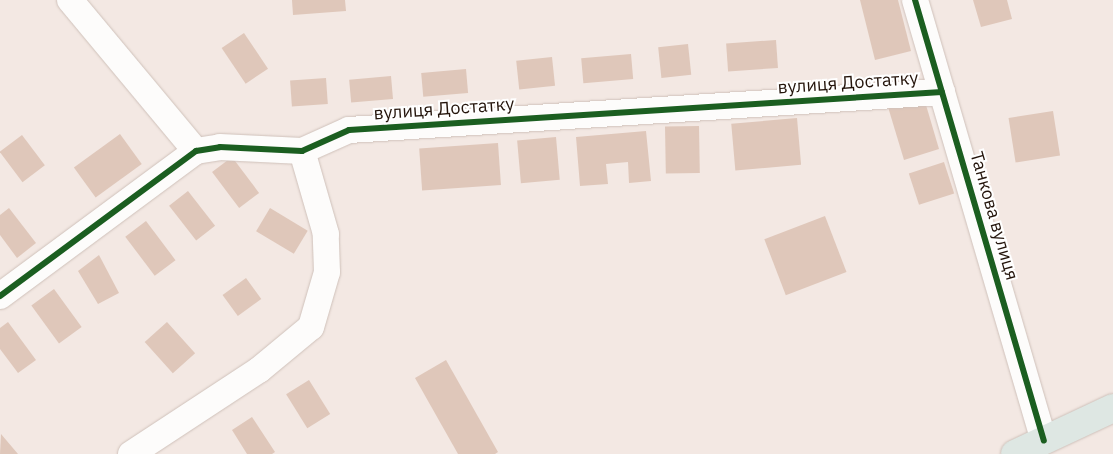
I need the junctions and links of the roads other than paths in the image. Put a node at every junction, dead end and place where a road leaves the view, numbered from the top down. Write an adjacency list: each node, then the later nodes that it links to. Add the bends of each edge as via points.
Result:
1 (70, 0): 4 (street)
2 (915, 0): 3 (street, Танкова вулиця)
3 (942, 92): 5 (street, вулиця Достатку, via 348,130); 8 (street, Танкова вулиця)
4 (196, 151): 5 (street, вулиця Достатку, via 220,147); 6 (street, вулиця Достатку)
5 (302, 151): 9 (street, via 326,234 327,272 311,327 259,370)
6 (0, 296)
7 (1113, 408): 8 (main road)
8 (1044, 440): 10 (main road)
9 (131, 454)
10 (1015, 454)

